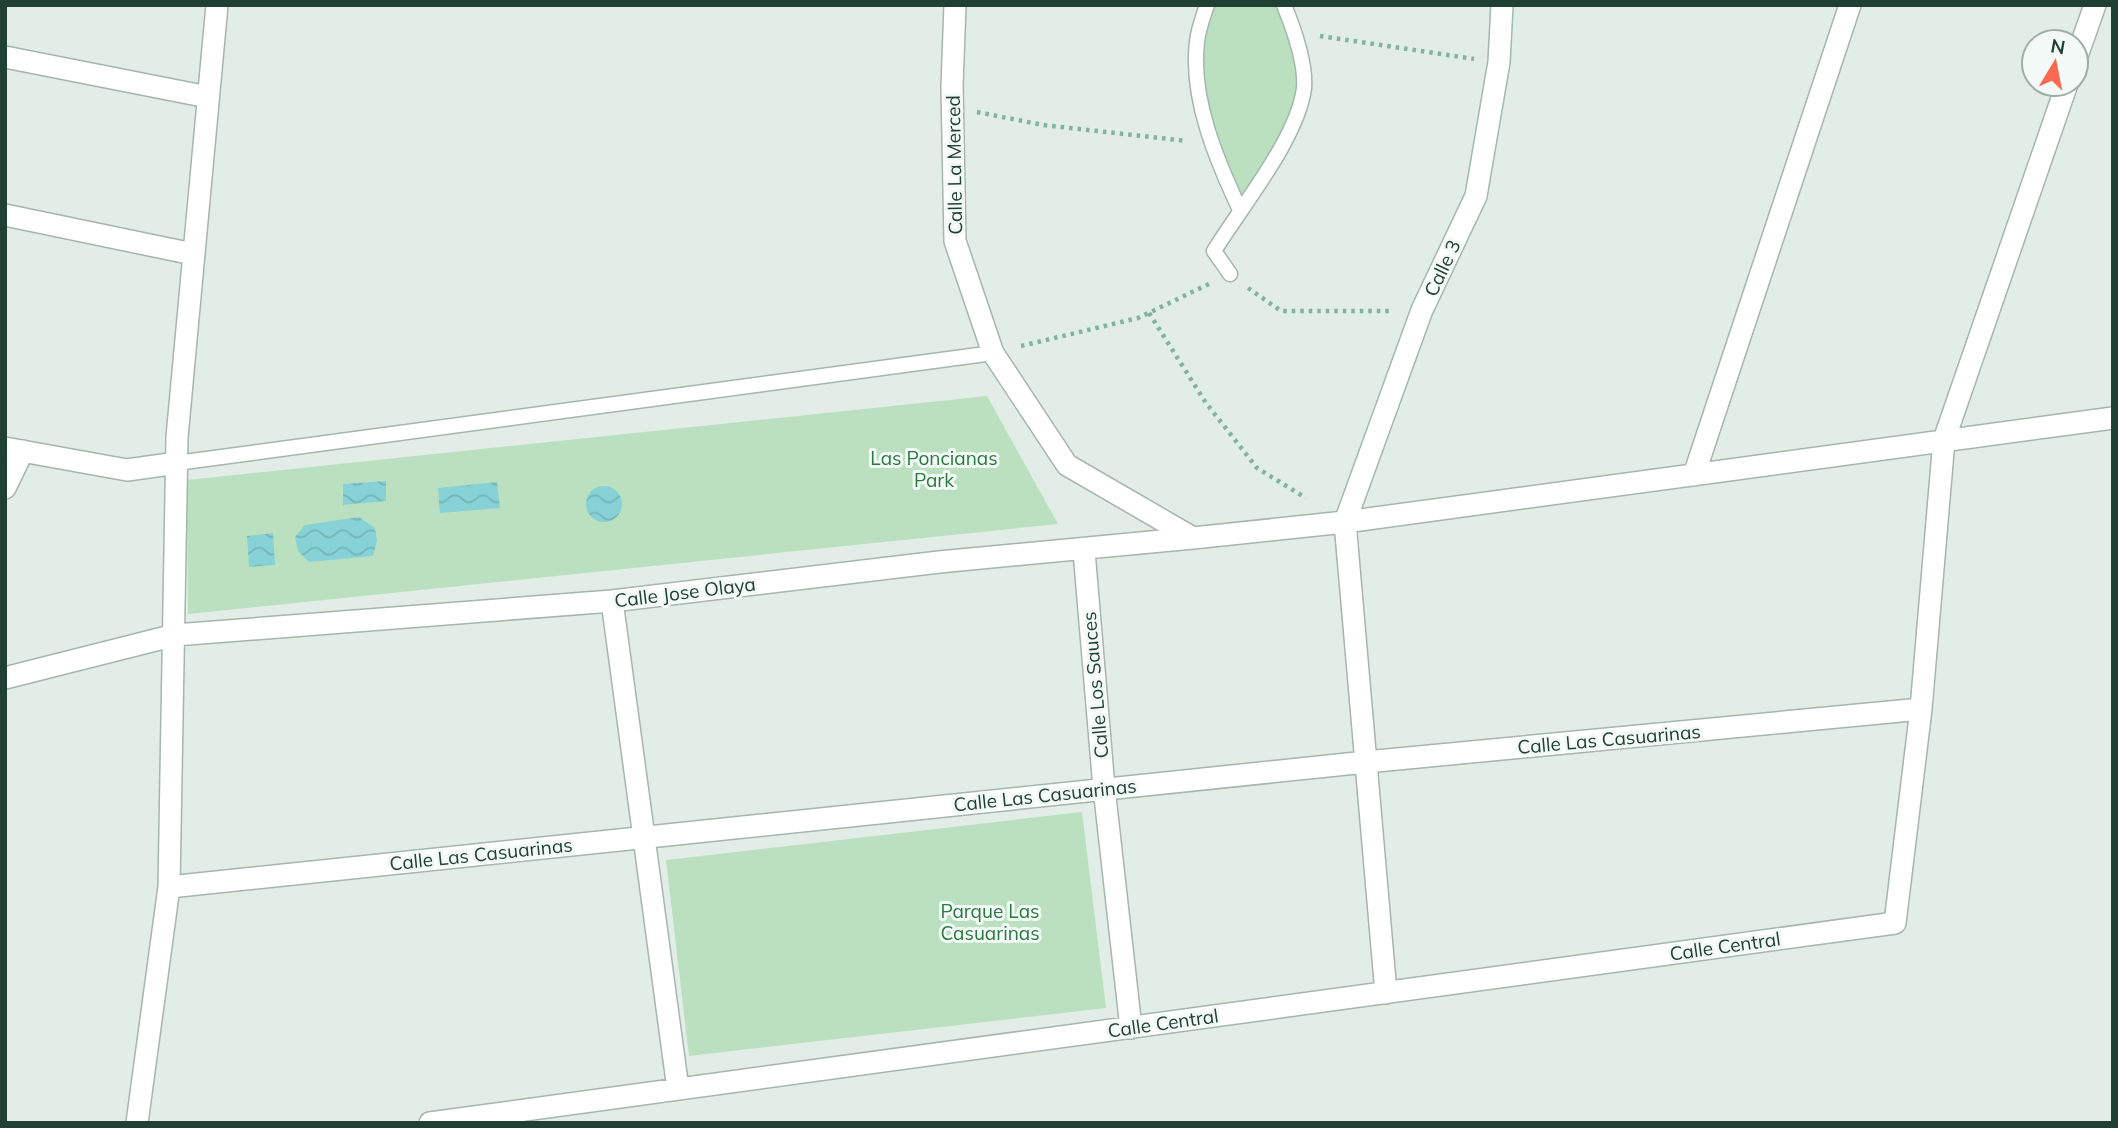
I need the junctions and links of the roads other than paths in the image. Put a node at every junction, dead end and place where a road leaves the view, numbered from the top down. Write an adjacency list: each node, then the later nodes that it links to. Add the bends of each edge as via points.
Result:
1 (217, 5): 10 (street)
2 (955, 5): 16 (street, Calle La Merced, via 956,241)
3 (1207, 5): 12 (lane, via 1197,43 1200,97 1212,144)
4 (1283, 5): 12 (lane, via 1295,32 1304,88 1283,148)
5 (1502, 5): 23 (street, Calle 3, via 1499,62 1476,195 1422,310)
6 (1850, 5): 21 (street)
7 (2095, 5): 8 (street)
8 (2087, 28)
9 (5, 57): 10 (street)
10 (208, 97): 14 (street)
11 (2062, 98): 18 (street)
12 (1240, 209): 15 (lane, via 1214,251)
13 (5, 215): 14 (street)
14 (193, 254): 20 (street)
15 (1230, 274)
16 (993, 353): 20 (lane); 24 (street, Calle La Merced, via 1067,465)
17 (2113, 418): 18 (street, Calle Jose Olaya)
18 (1944, 440): 21 (street, Calle Jose Olaya); 29 (street)
19 (14, 449): 20 (street, via 127,470); 22 (street)
20 (177, 463): 27 (street)
21 (1694, 475): 23 (street, Calle Jose Olaya)
22 (5, 488)
23 (1345, 522): 24 (street, Calle Jose Olaya); 30 (street)
24 (1193, 538): 25 (street, Calle Jose Olaya)
25 (1084, 551): 26 (street, Calle Jose Olaya, via 939,562); 31 (street, Calle Los Sauces)
26 (612, 601): 27 (street, Calle Jose Olaya); 32 (street)
27 (175, 635): 28 (street, Calle Jose Olaya); 33 (street)
28 (5, 678)
29 (1921, 709): 30 (street, Calle Las Casuarinas); 34 (street, Calle Central, via 1895,923)
30 (1366, 761): 31 (street, Calle Las Casuarinas); 34 (street)
31 (1104, 789): 32 (street, Calle Las Casuarinas); 35 (street, Calle Los Sauces)
32 (645, 837): 33 (street, Calle Las Casuarinas); 36 (street)
33 (169, 887): 37 (street)
34 (1385, 993): 35 (street, Calle Central)
35 (1131, 1028): 36 (street, Calle Central)
36 (678, 1089): 38 (street, Calle Central)
37 (138, 1123)
38 (430, 1123)

